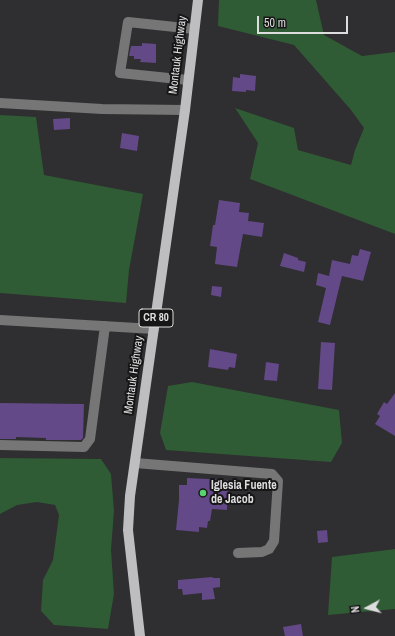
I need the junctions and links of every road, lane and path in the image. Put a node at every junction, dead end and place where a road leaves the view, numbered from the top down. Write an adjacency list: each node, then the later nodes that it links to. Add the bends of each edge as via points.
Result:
1 (198, 0): 2 (main road, Montauk Highway / CR 80)
2 (194, 29): 3 (main road, Montauk Highway / CR 80); 3 (lane, via 128,22 120,73)
3 (188, 80): 5 (main road, Montauk Highway / CR 80)
4 (0, 104): 5 (lane, via 102,110)
5 (185, 110): 8 (main road, Montauk Highway / CR 80)
6 (0, 320): 7 (lane)
7 (105, 326): 8 (lane); 9 (lane, via 90,439 84,448)
8 (154, 329): 10 (main road, Montauk Highway / CR 80)
9 (0, 445)
10 (135, 463): 11 (lane, via 272,474 278,481 274,541 262,552); 12 (main road, Montauk Highway / CR 80, via 128,530)
11 (238, 553)
12 (140, 636)

